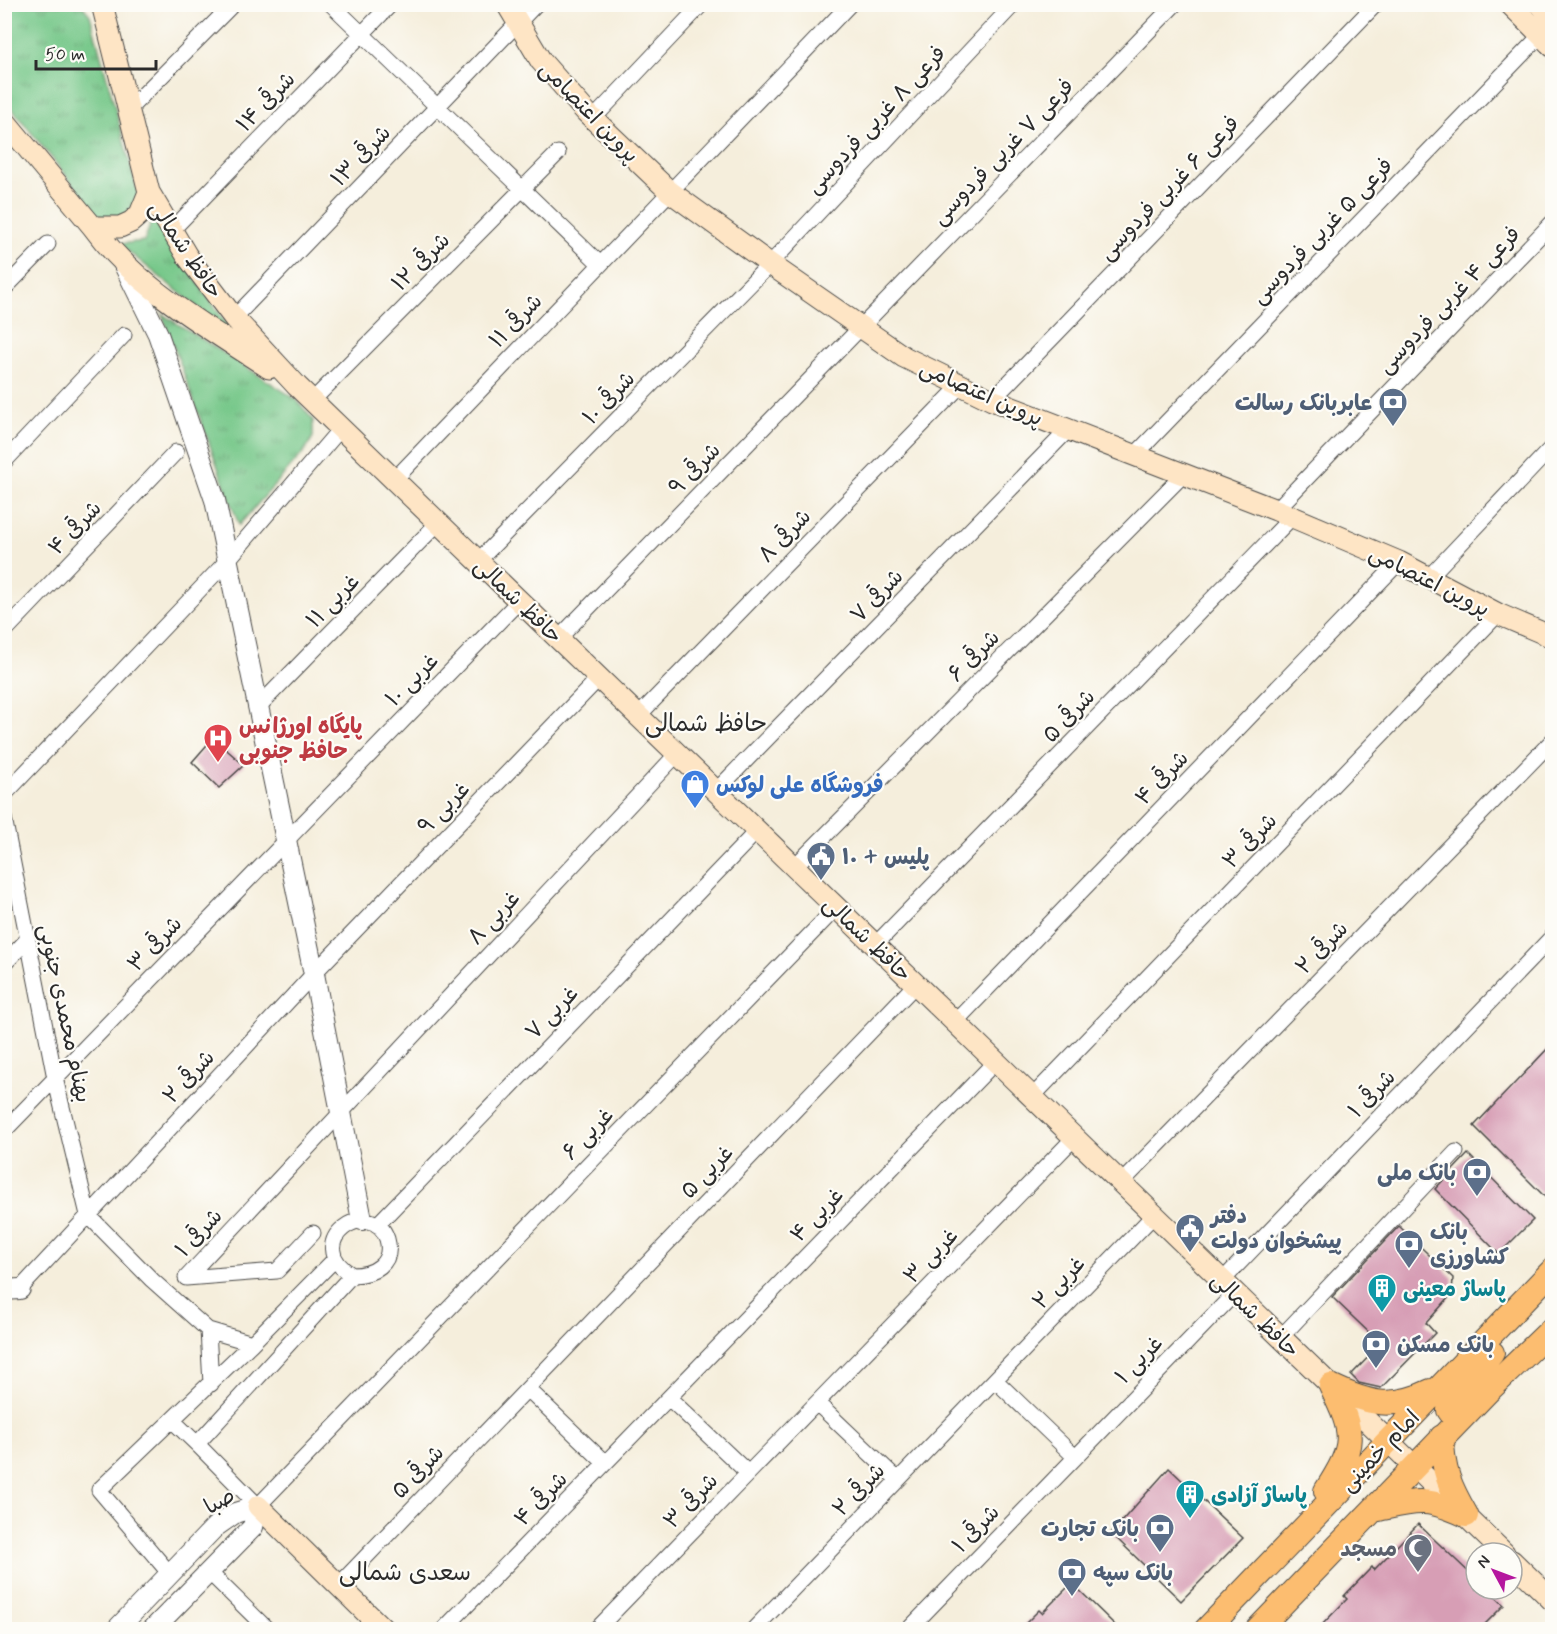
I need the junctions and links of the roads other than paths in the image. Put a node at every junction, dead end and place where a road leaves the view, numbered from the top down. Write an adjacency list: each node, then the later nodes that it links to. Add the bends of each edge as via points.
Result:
1 (233, 4): 19 (street)
2 (332, 4): 16 (street)
3 (391, 4): 16 (street, ۱۴ شرقی)
4 (507, 4): 15 (main road, پروین اعتصامی)
5 (536, 4): 15 (street, ۱۳ شرقی)
6 (702, 4): 20 (street)
7 (850, 4): 24 (street, ۱۱ شرقی)
8 (1014, 4): 32 (street, فرعی ۸ غربی فردوسی)
9 (1175, 4): 35 (street, فرعی ۷ غربی فردوسی)
10 (1376, 4): 39 (street, فرعی ۶ غربی فردوسی)
11 (1510, 4): 17 (main road)
12 (1540, 4): 14 (main road)
13 (101, 7): 19 (main road, حافظ شمالی)
14 (1552, 17)
15 (518, 23): 18 (street, ۱۳ شرقی); 20 (main road, پروین اعتصامی, via 541,61)
16 (362, 33): 18 (street); 28 (street, ۱۴ شرقی)
17 (1547, 40): 45 (street, فرعی ۵ غربی فردوسی)
18 (438, 106): 23 (street); 34 (street, ۱۳ شرقی)
19 (128, 110): 25 (main road, حافظ شمالی)
20 (593, 119): 24 (main road, پروین اعتصامی)
21 (4, 120): 27 (main road, حافظ شمالی)
22 (558, 153): 23 (street, ۱۲ شرقی)
23 (522, 190): 31 (street); 40 (street, ۱۲ شرقی)
24 (669, 191): 31 (street, ۱۱ شرقی); 32 (main road, پروین اعتصامی)
25 (149, 192): 27 (main road, via 140,214 130,222 120,227); 28 (main road, حافظ شمالی)
26 (1552, 223): 49 (street, فرعی ۴ غربی فردوسی)
27 (93, 227): 30 (main road, حافظ شمالی)
28 (171, 230): 34 (main road, حافظ شمالی)
29 (48, 244): 33 (street)
30 (123, 262): 38 (main road, حافظ شمالی, via 143,282 193,318); 51 (street, via 158,334 182,399 215,500)
31 (600, 264): 48 (street, ۱۱ شرقی)
32 (770, 264): 35 (main road, پروین اعتصامی); 52 (street, شرقی ۱۰)
33 (4, 289)
34 (234, 318): 38 (main road, حافظ شمالی)
35 (862, 328): 37 (main road, پروین اعتصامی, via 904,357); 59 (street, شرقی ۹)
36 (124, 335): 46 (street)
37 (961, 385): 39 (main road, پروین اعتصامی); 62 (street, ۸ شرقی)
38 (297, 386): 40 (main road, حافظ شمالی)
39 (992, 400): 42 (main road, پروین اعتصامی)
40 (312, 401): 41 (main road, حافظ شمالی)
41 (341, 428): 48 (main road, حافظ شمالی); 51 (street)
42 (1068, 430): 45 (main road, پروین اعتصامی); 65 (street, ۷ شرقی)
43 (1552, 447): 54 (street)
44 (176, 452): 57 (street, ۴ شرقی)
45 (1134, 456): 47 (main road, پروین اعتصامی)
46 (4, 462)
47 (1184, 474): 49 (main road, پروین اعتصامی); 70 (street, ۶ شرقی)
48 (394, 480): 50 (main road, حافظ شمالی)
49 (1284, 513): 53 (main road, پروین اعتصامی); 74 (street, ۵ شرقی)
50 (438, 523): 52 (main road, حافظ شمالی); 61 (street, ۱۱ غربی)
51 (227, 561): 61 (street); 66 (street)
52 (478, 561): 55 (main road, حافظ شمالی)
53 (1400, 562): 54 (main road, پروین اعتصامی); 78 (street, ۴ شرقی)
54 (1428, 578): 56 (main road, پروین اعتصامی)
55 (519, 601): 59 (main road, حافظ شمالی); 69 (street, ۱۰ غربی)
56 (1498, 614): 58 (main road, پروین اعتصامی); 81 (street, ۳ شرقی)
57 (4, 632)
58 (1552, 637)
59 (558, 639): 60 (main road, حافظ شمالی)
60 (598, 678): 62 (main road, حافظ شمالی); 76 (street, ۹ غربی)
61 (257, 708): 69 (street)
62 (638, 716): 64 (main road, حافظ شمالی)
63 (1552, 741): 86 (street, ۲ شرقی)
64 (677, 754): 65 (main road, حافظ شمالی); 82 (street, ۸ غربی)
65 (716, 791): 68 (main road, حافظ شمالی)
66 (4, 795)
67 (4, 818): 73 (street, بهنام محمدی جنوبی)
68 (757, 831): 70 (main road, حافظ شمالی); 89 (street, ۷ غربی)
69 (285, 840): 76 (street); 80 (street, ۳ شرقی)
70 (794, 867): 71 (main road, حافظ شمالی)
71 (836, 908): 74 (main road, حافظ شمالی); 118 (street, ۶ غربی)
72 (1552, 937): 94 (street, ۱ شرقی)
73 (28, 939): 75 (street); 80 (street, بهنام محمدی جنوبی)
74 (875, 945): 77 (main road, حافظ شمالی)
75 (4, 964)
76 (317, 971): 82 (street); 87 (street, ۲ شرقی)
77 (916, 984): 78 (main road, حافظ شمالی); 105 (street, ۵ غربی)
78 (955, 1022): 79 (main road, حافظ شمالی)
79 (996, 1062): 81 (main road, حافظ شمالی); 106 (street, ۴ غربی)
80 (55, 1078): 83 (street); 87 (street, بهنام محمدی جنوبی)
81 (1032, 1097): 84 (main road, حافظ شمالی)
82 (342, 1111): 89 (street); 90 (street, ۱ شرقی, via 186,1278 277,1271)
83 (4, 1131)
84 (1074, 1138): 86 (main road, حافظ شمالی); 107 (street, ۳ غربی)
85 (1456, 1152): 99 (street)
86 (1121, 1183): 88 (main road, حافظ شمالی)
87 (88, 1215): 95 (street); 98 (street)
88 (1154, 1215): 94 (main road, حافظ شمالی); 101 (street, ۲ غربی)
89 (369, 1222): 91 (street, via 348,1223 338,1232 333,1245); 93 (street, via 386,1237 388,1253 381,1267 368,1275)
90 (312, 1233)
91 (335, 1259): 93 (street); 100 (street)
92 (1552, 1271): 96 (main road, امام خمینی)
93 (352, 1275): 112 (street)
94 (1228, 1287): 99 (main road, حافظ شمالی); 113 (street, ۱ غربی)
95 (12, 1289)
96 (1503, 1322): 104 (main road, امام خمینی); 108 (main road, via 1498,1344 1449,1410 1452,1414)
97 (1552, 1329): 108 (main road, امام خمینی)
98 (208, 1330): 100 (street); 102 (street)
99 (1281, 1337): 103 (main road, حافظ شمالی)
100 (252, 1344): 102 (street)
101 (995, 1380): 113 (street); 117 (street, ۲ شرقی)
102 (211, 1384): 109 (street)
103 (1331, 1386): 104 (main road, via 1373,1404 1402,1401); 111 (main road, حافظ شمالی); 121 (main road, via 1345,1416 1350,1444 1337,1474)
104 (1440, 1386): 111 (main road, امام خمینی)
105 (528, 1389): 114 (street); 126 (street, ۵ شرقی)
106 (669, 1398): 114 (street, ۴ شرقی); 116 (street)
107 (817, 1402): 116 (street, ۳ شرقی); 117 (street)
108 (1471, 1407): 110 (main road, امام خمینی)
109 (172, 1420): 112 (street); 125 (street, via 99,1490)
110 (1442, 1437): 115 (main road, امام خمینی); 120 (main road, via 1442,1463)
111 (1388, 1440): 115 (main road, حافظ شمالی); 121 (main road, امام خمینی)
112 (197, 1444): 118 (street)
113 (1075, 1457): 135 (street, ۱ شرقی)
114 (605, 1463): 132 (street, ۴ شرقی)
115 (1414, 1466): 119 (main road, امام خمینی); 120 (main road, حافظ شمالی)
116 (748, 1473): 133 (street, ۳ شرقی)
117 (898, 1480): 134 (street, ۲ شرقی)
118 (258, 1506): 123 (street, صبا, via 253,1527); 125 (street, صبا, via 235,1513 215,1527); 126 (main road)
119 (1373, 1510): 120 (main road, via 1426,1501); 137 (main road, امام خمینی)
120 (1466, 1515): 122 (main road, حافظ شمالی)
121 (1296, 1536): 136 (main road, امام خمینی)
122 (1492, 1541)
123 (208, 1572): 129 (street, صبا); 130 (street)
124 (1524, 1573): 127 (main road)
125 (170, 1574): 128 (street, صبا)
126 (339, 1585): 131 (main road)
127 (1552, 1600)
128 (116, 1629)
129 (152, 1629)
130 (268, 1629)
131 (384, 1629)
132 (443, 1629)
133 (596, 1629)
134 (753, 1629)
135 (908, 1629)
136 (1206, 1629)
137 (1257, 1629)

